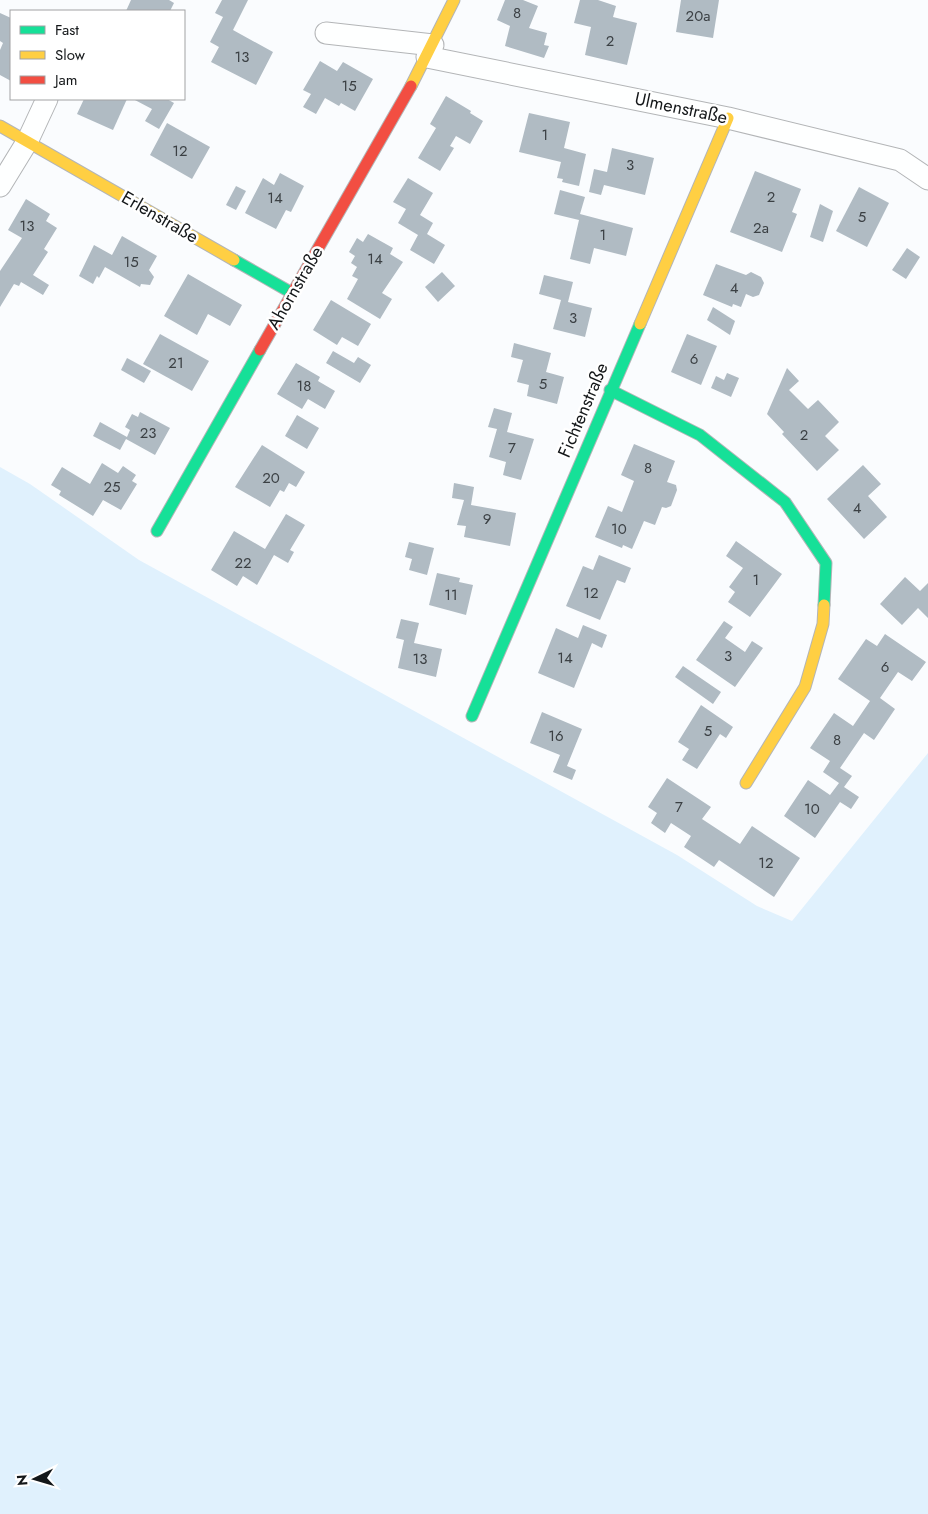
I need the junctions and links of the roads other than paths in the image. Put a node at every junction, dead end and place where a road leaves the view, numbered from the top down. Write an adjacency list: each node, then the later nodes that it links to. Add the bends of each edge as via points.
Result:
1 (454, 0): 3 (street, Ahornstraße)
2 (326, 33): 3 (street)
3 (430, 51): 5 (street, Ulmenstraße); 10 (street, Ahornstraße)
4 (47, 100): 7 (street)
5 (728, 118): 8 (street, Ulmenstraße, via 900,160); 11 (street, Fichtenstraße)
6 (0, 126): 7 (street, Erlenstraße)
7 (27, 142): 9 (street); 10 (street, Erlenstraße)
8 (928, 179)
9 (0, 186)
10 (292, 293): 12 (street, Ahornstraße)
11 (610, 390): 13 (street, Fichtenstraße); 14 (street, via 700,435 785,502 826,563 823,624 805,687)
12 (157, 532)
13 (472, 716)
14 (746, 783)

